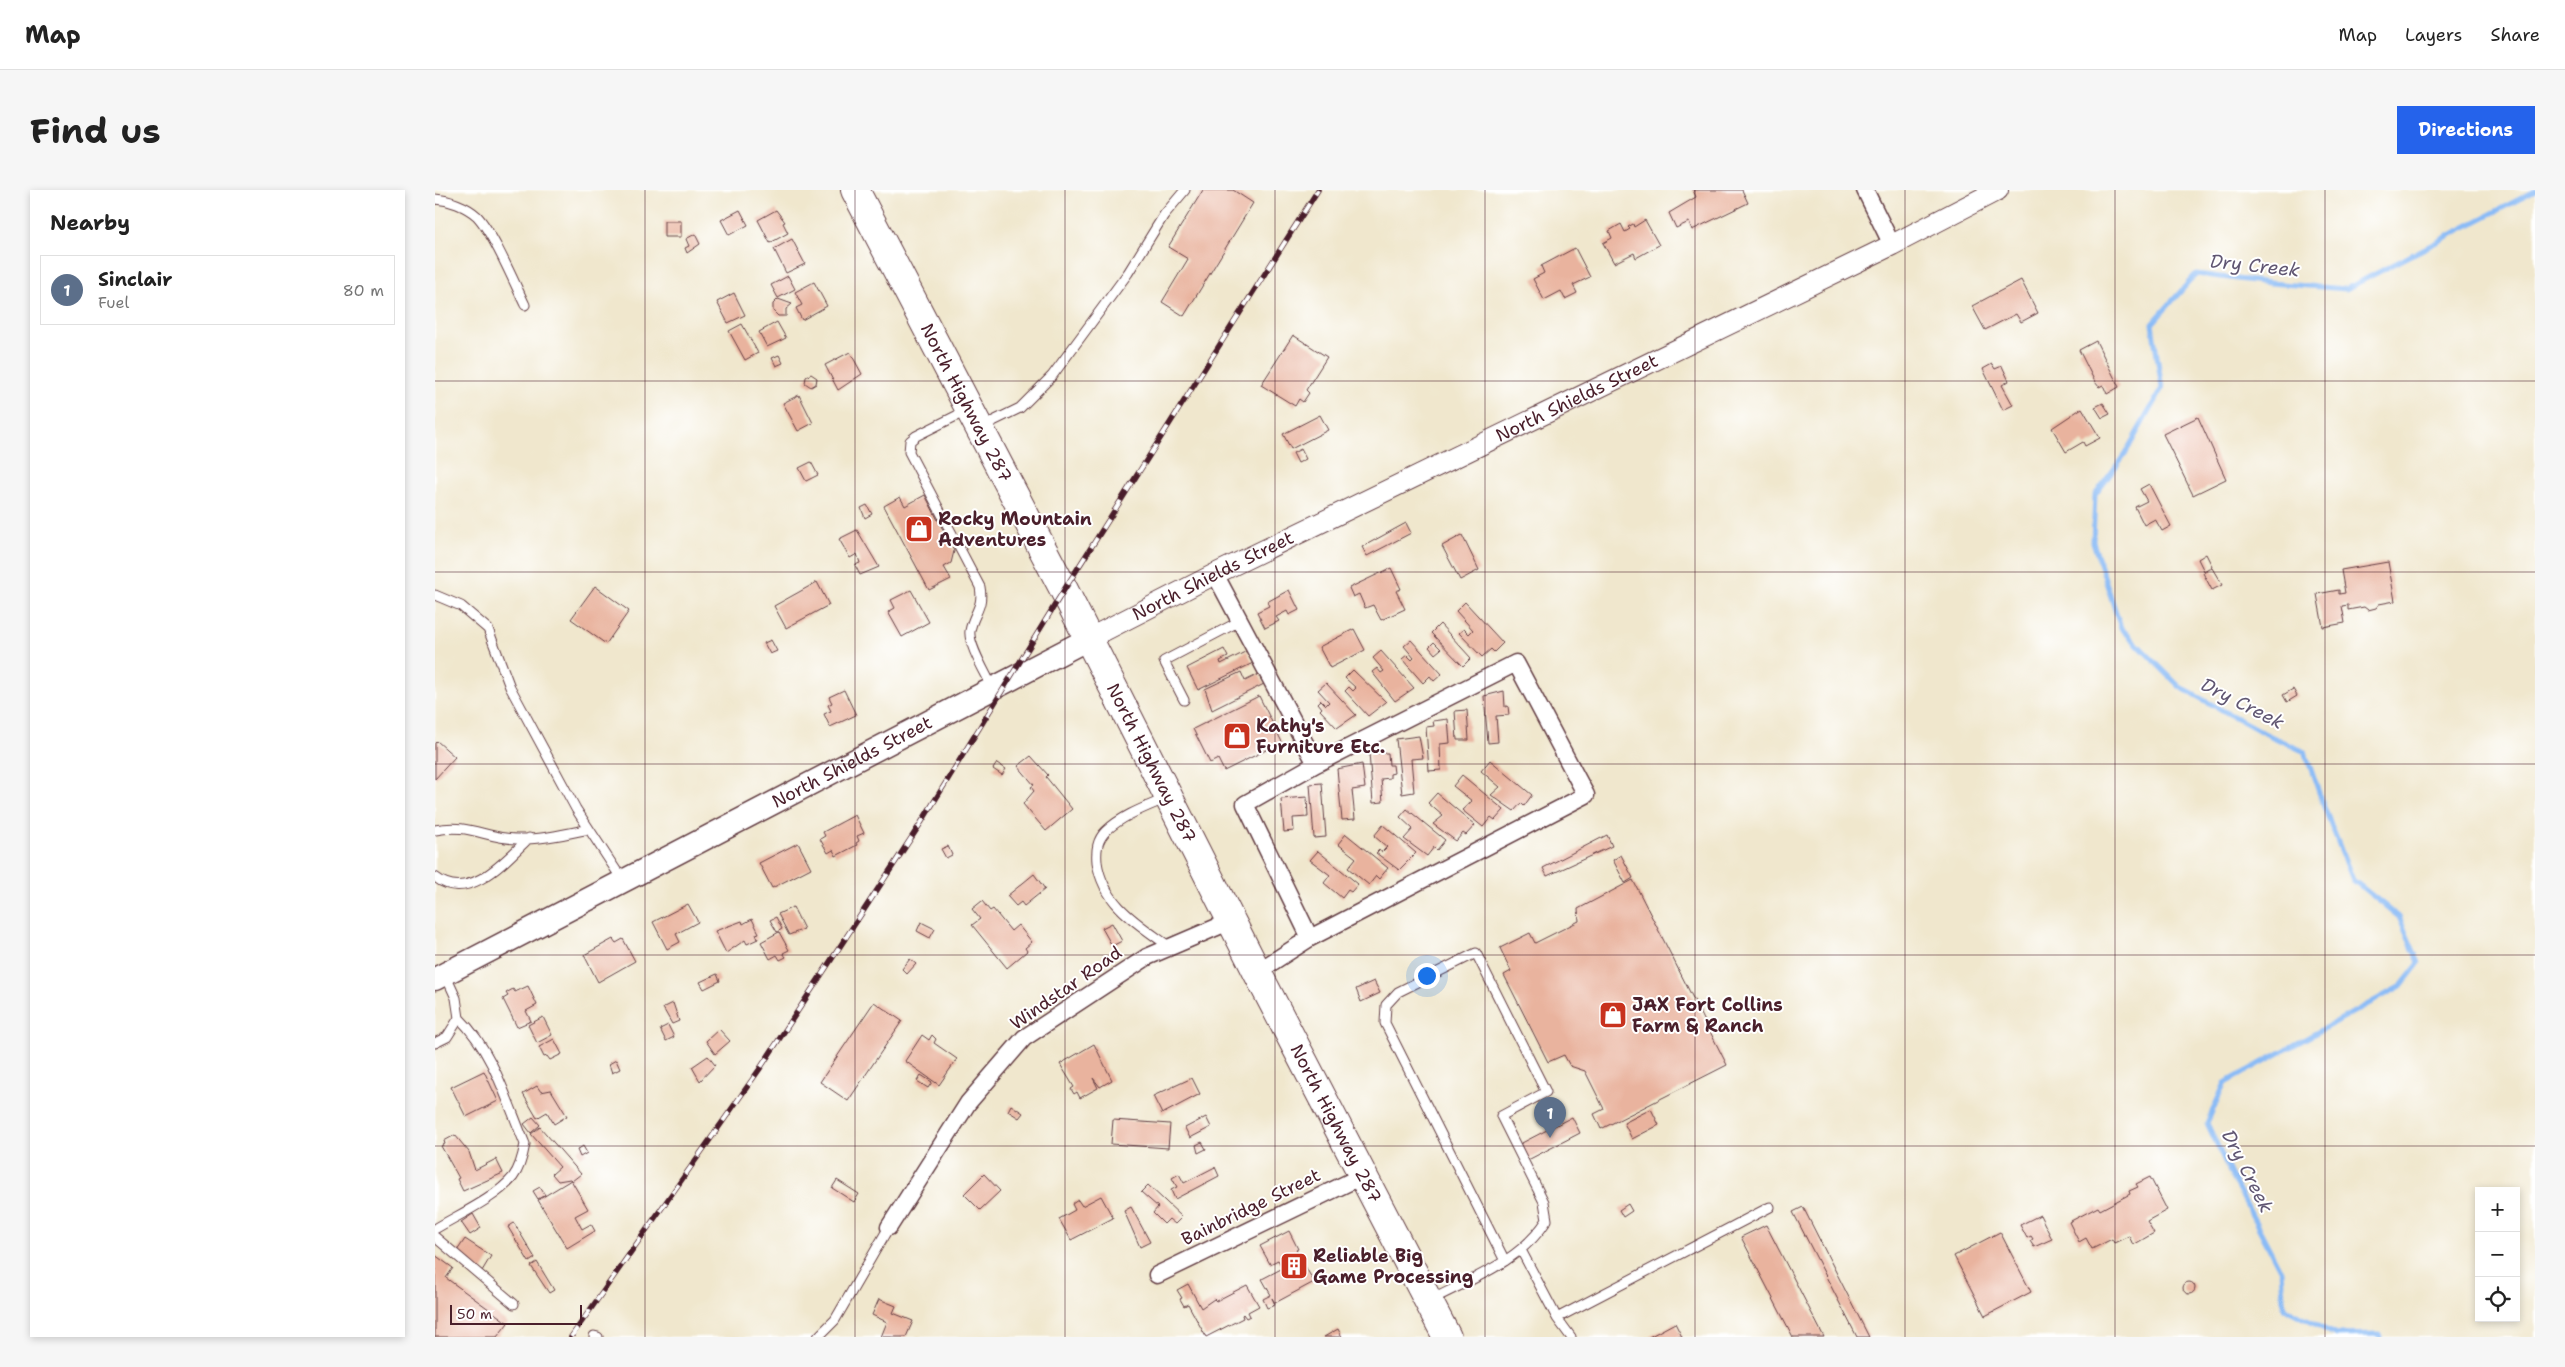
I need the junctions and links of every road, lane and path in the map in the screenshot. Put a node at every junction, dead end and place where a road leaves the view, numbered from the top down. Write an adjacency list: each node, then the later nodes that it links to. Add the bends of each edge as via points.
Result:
1 (855, 190): 8 (highway, North Highway 287)
2 (1185, 190): 8 (lane, via 1164,215 1128,273 1052,376 1020,408)
3 (1865, 190): 6 (street)
4 (1998, 190): 6 (street, North Shields Street)
5 (435, 200): 7 (lane, via 449,200 477,216 495,244)
6 (1892, 245): 9 (street, North Shields Street)
7 (525, 305)
8 (973, 419): 12 (highway, North Highway 287); 13 (lane, via 916,436 910,441 909,452 981,587 980,608 969,634)
9 (1215, 574): 11 (street); 12 (street, North Shields Street)
10 (435, 595): 17 (lane, via 461,606 488,629 511,687)
11 (1240, 621): 14 (lane, via 1164,661); 15 (street)
12 (1088, 639): 13 (main road, North Shields Street); 16 (highway, North Highway 287)
13 (993, 690): 21 (main road, North Shields Street)
14 (1183, 700)
15 (1316, 764): 23 (street, via 1245,804); 23 (street, via 1516,663 1586,795)
16 (1168, 797): 22 (highway, North Highway 287); 24 (lane, via 1119,820 1097,843 1096,855 1099,875 1111,900)
17 (589, 829): 19 (lane); 21 (lane)
18 (435, 830): 19 (lane, via 456,826 515,839)
19 (529, 838): 20 (lane, via 481,880 457,886)
20 (435, 877)
21 (623, 881): 26 (main road, North Shields Street)
22 (1231, 921): 24 (street, Windstar Road); 25 (highway, North Highway 287)
23 (1310, 938): 25 (street)
24 (1170, 947): 31 (street, Windstar Road, via 1147,957 1024,1038 968,1103)
25 (1257, 972): 29 (highway, North Highway 287)
26 (440, 977): 27 (lane, via 456,998)
27 (459, 1018): 28 (lane, via 447,1037); 32 (lane, via 473,1031 485,1050 525,1144 522,1160 513,1177 491,1195)
28 (435, 1043)
29 (1363, 1175): 36 (street, Bainbridge Street); 37 (highway, North Highway 287)
30 (1770, 1207): 39 (lane)
31 (889, 1227): 40 (lane, via 835,1320)
32 (435, 1229)
33 (435, 1237): 38 (lane)
34 (1521, 1250): 35 (lane); 35 (lane, via 1535,1238 1547,1220 1544,1202 1501,1116 1547,1092 1476,953 1398,992 1386,1005 1385,1023); 39 (lane)
35 (1505, 1260): 37 (lane)
36 (1157, 1276)
37 (1429, 1301): 41 (highway, North Highway 287)
38 (514, 1304)
39 (1557, 1318): 42 (lane)
40 (818, 1337)
41 (1447, 1337)
42 (1571, 1337)

